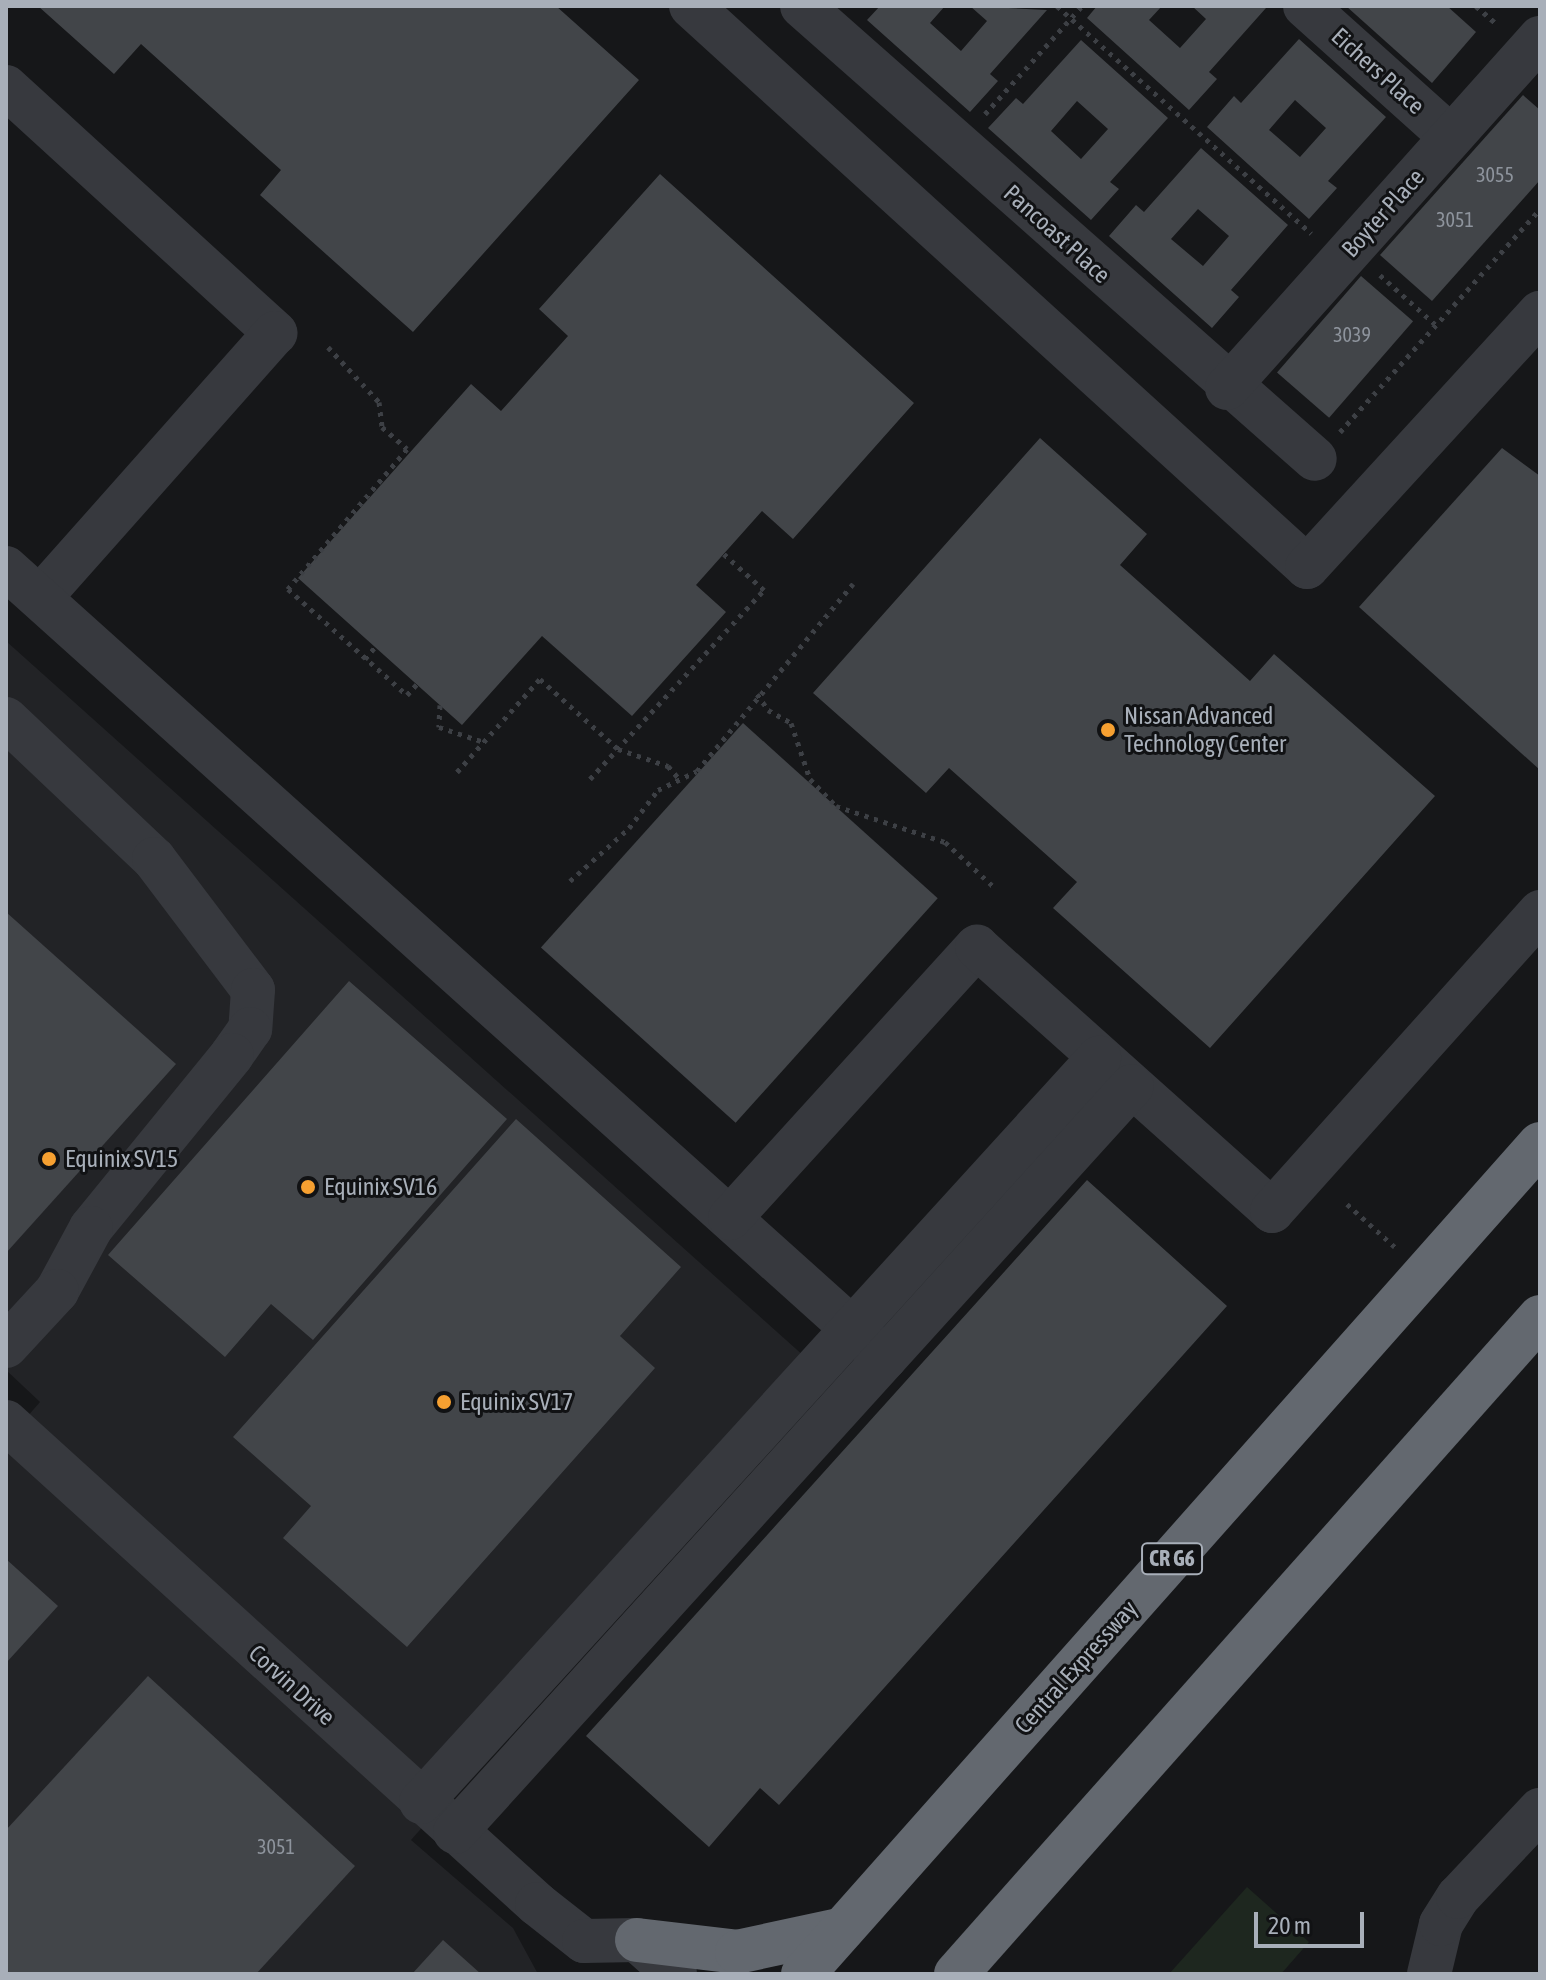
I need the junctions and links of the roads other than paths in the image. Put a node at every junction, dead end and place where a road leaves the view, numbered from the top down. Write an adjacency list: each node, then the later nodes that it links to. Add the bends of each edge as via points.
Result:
1 (691, 6): 7 (street, via 1307,567)
2 (1305, 6): 6 (street, Eichers Place)
3 (816, 11): 8 (street, Pancoast Place)
4 (1540, 38): 6 (street, Boyter Place)
5 (6, 87): 11 (street, via 275,333)
6 (1451, 137): 8 (street, Boyter Place)
7 (1540, 313)
8 (1227, 388): 9 (street, Pancoast Place)
9 (1315, 459)
10 (6, 568): 11 (street)
11 (40, 598): 17 (street)
12 (6, 719): 20 (street, via 154,859 253,990 250,1029 91,1228 57,1291)
13 (1540, 912): 15 (street, via 1272,1211)
14 (1099, 1058): 15 (street); 17 (street, via 977,947); 19 (street)
15 (1132, 1086): 21 (street)
16 (1540, 1144): 26 (highway, Central Expressway / CR G6)
17 (730, 1218): 19 (street)
18 (1540, 1317): 31 (highway)
19 (852, 1328): 21 (street); 23 (street)
20 (6, 1346)
21 (885, 1358): 25 (street)
22 (6, 1422): 23 (street, Corvin Drive)
23 (421, 1802): 25 (street, Corvin Drive)
24 (1540, 1810): 32 (street, via 1458,1897 1441,1924)
25 (455, 1832): 28 (street, Corvin Drive)
26 (843, 1929): 27 (highway, via 737,1952); 30 (highway, Central Expressway / CR G6)
27 (637, 1940): 28 (street, Corvin Drive); 29 (street)
28 (587, 1958)
29 (675, 1974)
30 (803, 1974)
31 (956, 1974)
32 (1429, 1974)

